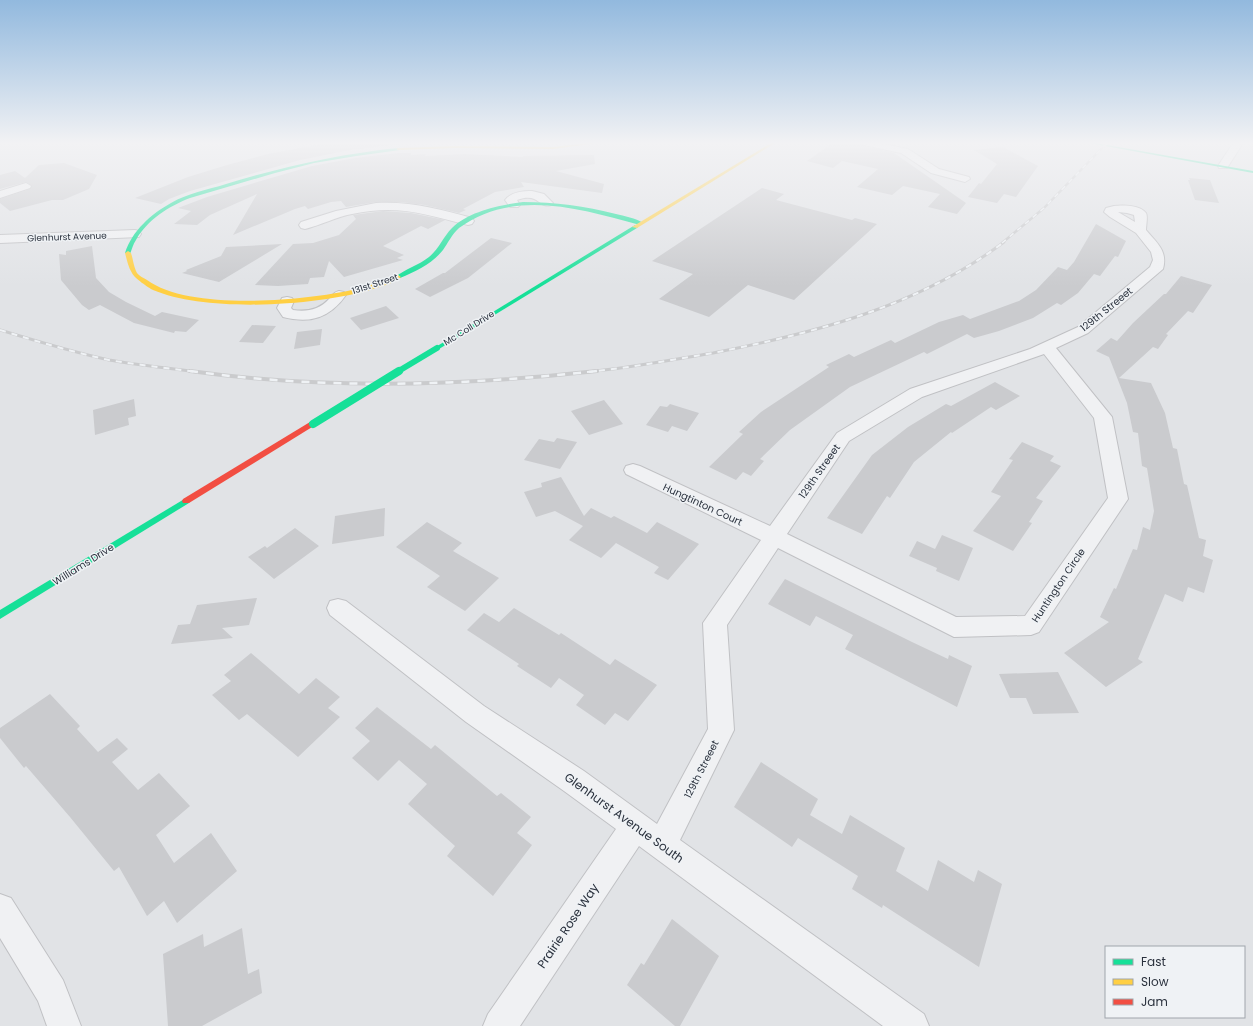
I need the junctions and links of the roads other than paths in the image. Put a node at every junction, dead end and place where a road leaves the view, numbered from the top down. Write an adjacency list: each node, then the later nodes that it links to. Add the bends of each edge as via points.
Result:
1 (12, 191): 4 (street)
2 (211, 191): 11 (street, via 174,203)
3 (693, 191): 8 (street, Mc Coll Drive)
4 (0, 195)
5 (548, 203): 6 (street, via 544,198 530,193 513,198 511,200); 8 (street, via 582,206)
6 (514, 205): 7 (street, 131st Street, via 484,213)
7 (468, 221): 9 (street, via 418,208 384,206 353,209); 13 (street, 131st Street, via 456,228 435,256 425,263 392,280)
8 (640, 223): 17 (street, Mc Coll Drive, bridge)
9 (305, 224)
10 (1140, 230): 15 (street, 129th Streeet, via 1157,252 1159,260 1156,269 1083,330)
11 (135, 234): 12 (street, Glenhurst Avenue); 14 (street, via 127,254 128,266 150,287 166,293 214,302)
12 (0, 239)
13 (339, 294): 14 (street, via 329,308 309,315 288,314 284,308)
14 (287, 301)
15 (1047, 346): 18 (street, 129th Streeet, via 916,393 843,436); 18 (street, Huntington Circle, via 1104,417 1118,499 1031,625 954,627)
16 (633, 470): 18 (street, Hungtinton Court)
17 (165, 513): 20 (street, Williams Drive)
18 (774, 537): 22 (street, 129th Streeet, via 715,623 721,730)
19 (338, 608): 21 (street, Glenhurst Avenue South, via 475,714)
20 (0, 615)
21 (635, 826): 22 (street, Glenhurst Avenue South); 25 (street, Prairie Rose Way)
22 (662, 845): 26 (street, Glenhurst Avenue South)
23 (0, 909): 24 (street, via 51,992)
24 (64, 1026)
25 (500, 1026)
26 (912, 1026)

